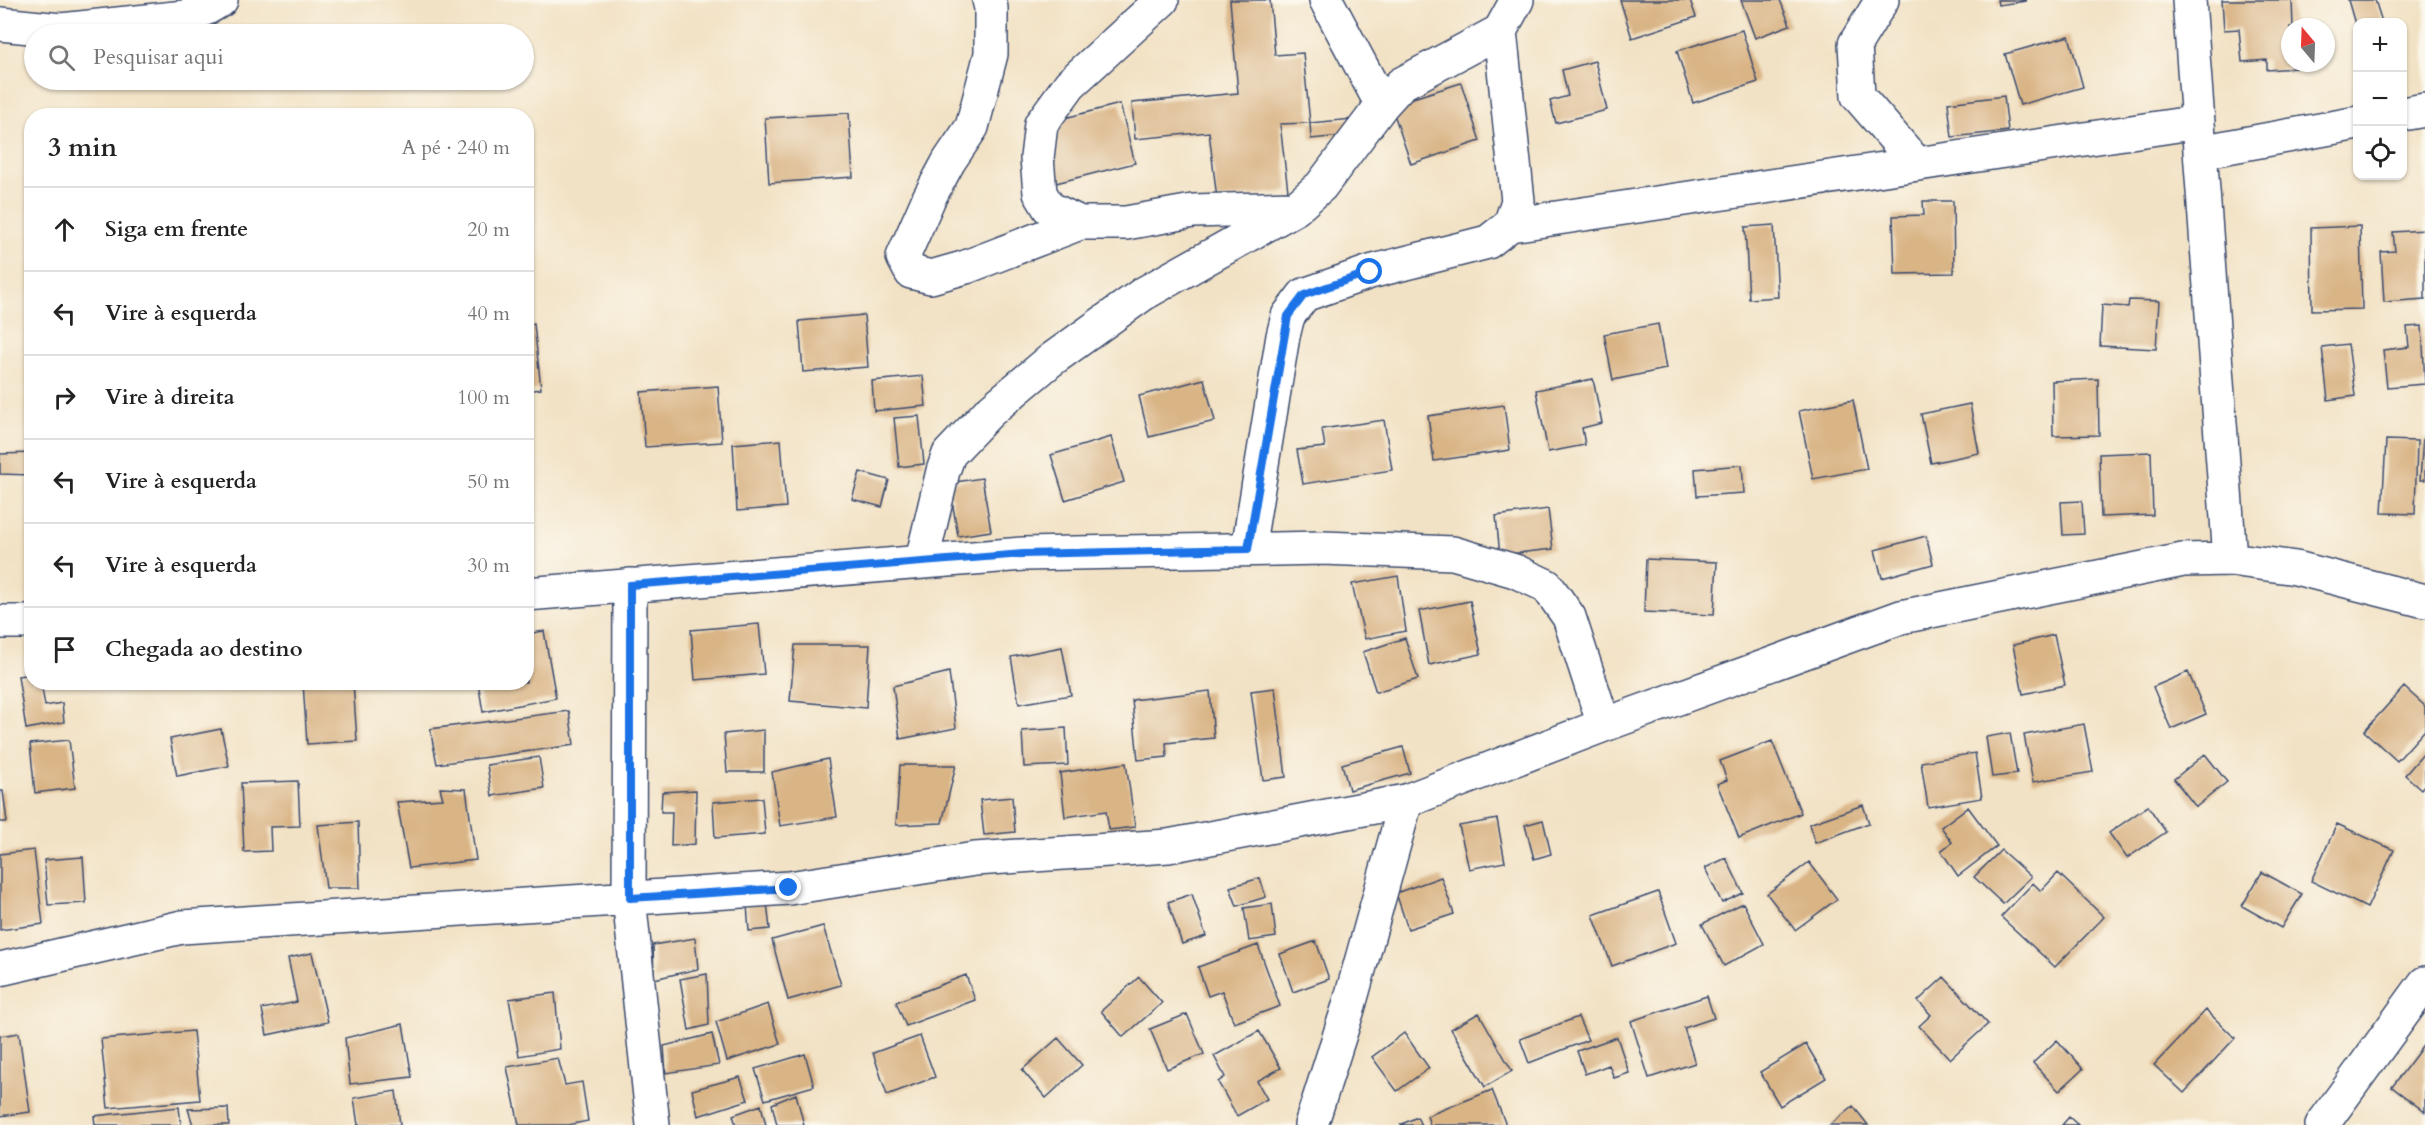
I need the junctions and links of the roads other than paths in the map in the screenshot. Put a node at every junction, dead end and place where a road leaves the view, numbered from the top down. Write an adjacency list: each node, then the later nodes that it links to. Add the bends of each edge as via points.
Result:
1 (221, 0): 9 (street, via 185,17)
2 (989, 0): 19 (street, via 991,54 972,127 929,198 903,257 911,272 931,277)
3 (1162, 0): 19 (street, via 1070,84 1041,124 1037,158 1040,193 1049,208)
4 (1326, 0): 12 (street)
5 (1517, 0): 11 (street)
6 (1882, 0): 17 (street, via 1855,44 1858,96)
7 (2189, 0): 16 (street)
8 (0, 24): 10 (street)
9 (118, 24)
10 (24, 26)
11 (1500, 32): 12 (street, via 1401,84); 20 (street, via 1518,201)
12 (1382, 105): 18 (street, via 1321,186)
13 (2425, 110): 14 (street)
14 (2407, 113)
15 (2353, 123): 16 (street)
16 (2199, 137): 17 (street); 22 (street)
17 (1917, 164): 20 (street)
18 (1296, 208): 19 (street, via 1193,211 1126,223); 23 (street, via 1143,294 989,412 949,454)
19 (1080, 223)
20 (1510, 225): 21 (street, via 1488,242 1370,272 1304,295 1288,316 1283,336)
21 (1248, 549): 23 (street); 29 (street, via 1453,553 1515,571 1547,586 1569,617)
22 (2230, 559): 26 (street, via 2296,568); 29 (street, via 2183,560 1901,617)
23 (922, 560): 24 (street)
24 (630, 585): 25 (street); 31 (street)
25 (534, 593)
26 (2425, 601)
27 (0, 622): 28 (street)
28 (24, 622)
29 (1604, 725): 30 (street)
30 (1406, 801): 31 (street, via 1168,846 975,859 789,888); 35 (street)
31 (630, 898): 32 (street, via 182,927); 34 (street)
32 (0, 969)
33 (2425, 983): 36 (street)
34 (653, 1125)
35 (1311, 1125)
36 (2322, 1125)

